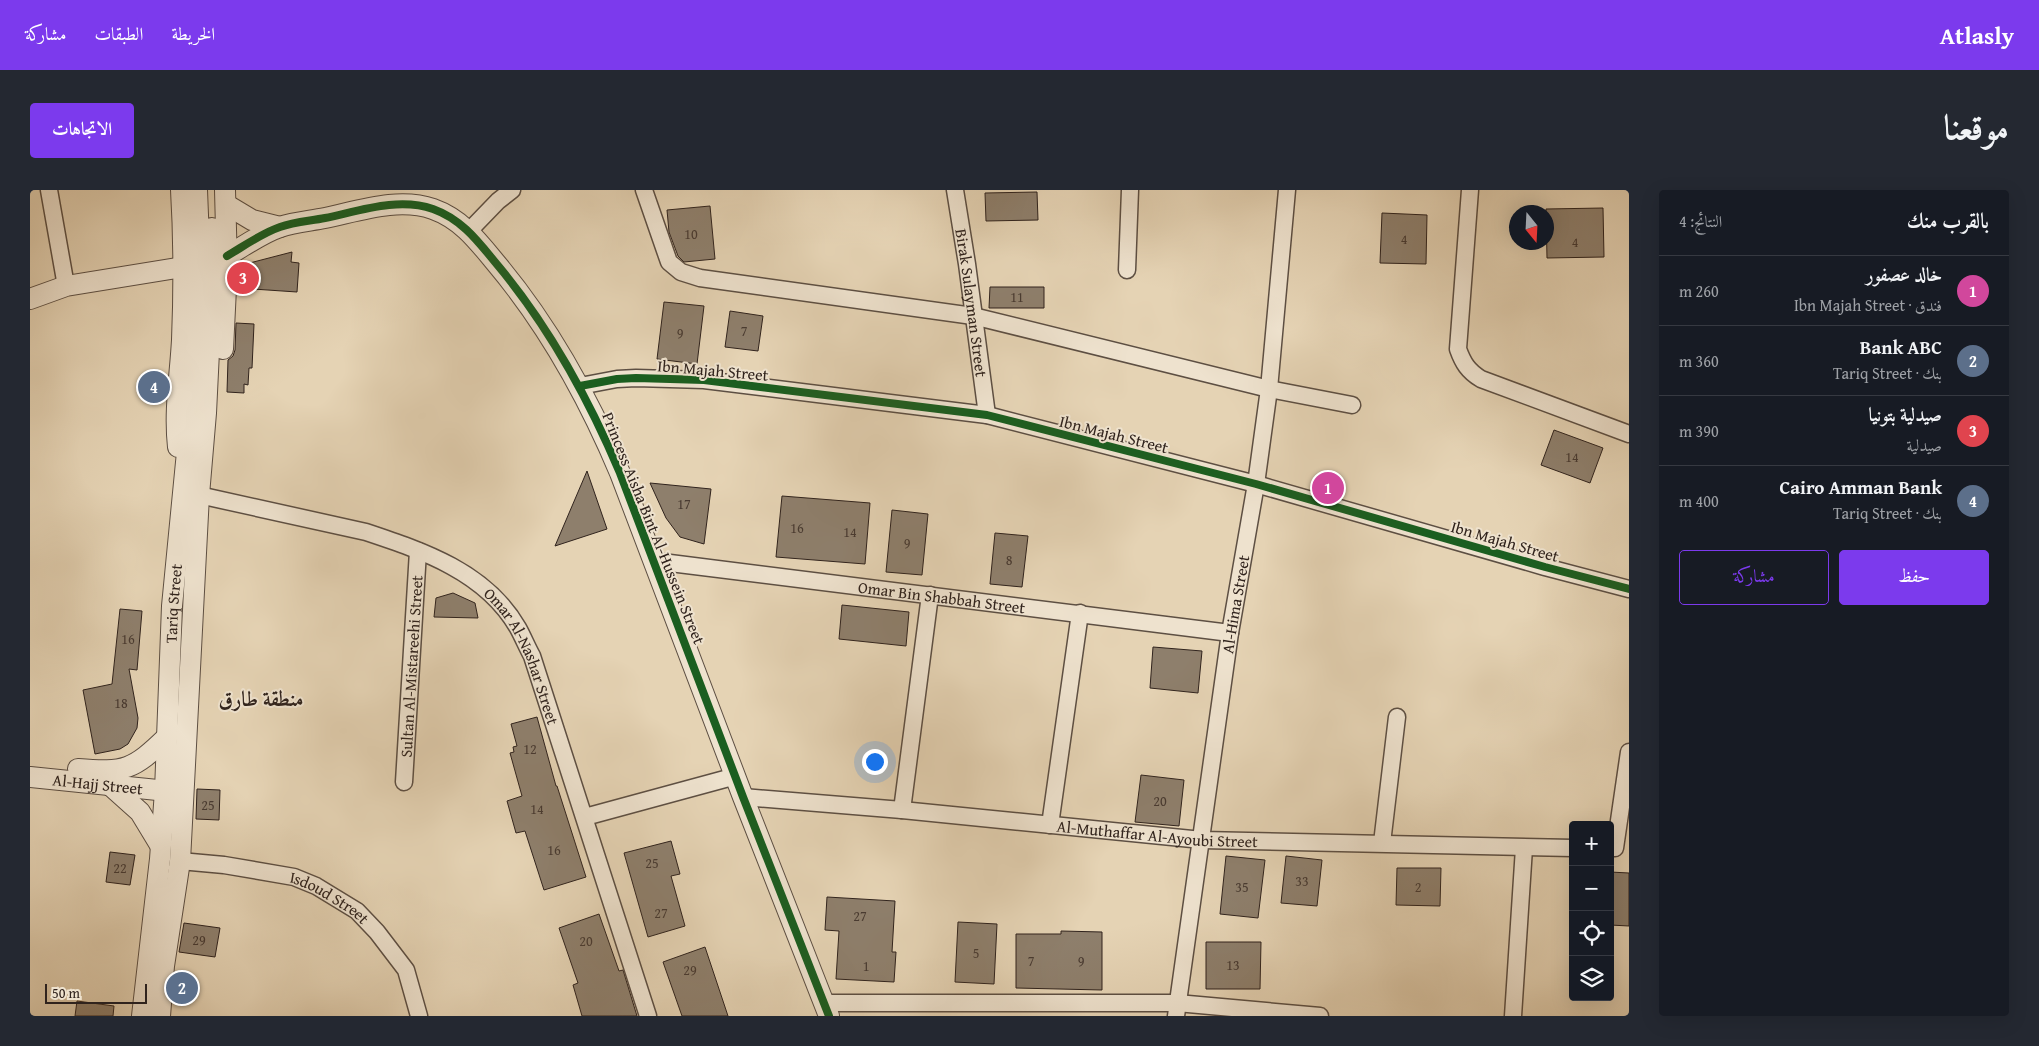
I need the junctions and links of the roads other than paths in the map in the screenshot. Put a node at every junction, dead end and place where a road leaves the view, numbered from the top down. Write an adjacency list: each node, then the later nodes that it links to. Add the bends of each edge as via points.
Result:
1 (49, 190): 17 (street)
2 (181, 190): 15 (street)
3 (197, 190): 25 (street, Tariq Street, via 199,240)
4 (210, 190): 25 (street, Tariq Street, via 213,269 206,413)
5 (512, 190): 13 (street)
6 (644, 190): 19 (street, via 669,262 681,272 700,278)
7 (954, 190): 19 (street, Birak Sulayman Street, via 968,264)
8 (1130, 190): 16 (street)
9 (1288, 190): 21 (street, Al-Hima Street)
10 (1470, 190): 24 (street, via 1458,349 1463,362 1471,373 1481,379)
11 (226, 198): 12 (street, Princess Aisha Bint Al-Hussein Street, via 252,220); 14 (street)
12 (280, 227): 13 (street, Princess Aisha Bint Al-Hussein Street, via 394,204 432,209); 14 (street, Princess Aisha Bint Al-Hussein Street)
13 (469, 231): 20 (street, Princess Aisha Bint Al-Hussein Street, via 531,307)
14 (227, 256): 25 (street, via 217,414 210,445)
15 (183, 267): 17 (street); 25 (street, via 176,428 178,447)
16 (1127, 270)
17 (66, 286): 18 (street)
18 (30, 299)
19 (973, 316): 21 (street); 23 (street, Birak Sulayman Street)
20 (580, 386): 23 (street, Ibn Majah Street, via 636,378 704,380); 29 (street, Princess Aisha Bint Al-Hussein Street, via 617,464)
21 (1269, 389): 22 (street); 26 (street, Al-Hima Street)
22 (1352, 405)
23 (986, 415): 26 (street, Ibn Majah Street)
24 (1629, 434)
25 (194, 463): 27 (street, Tariq Street); 35 (street, Tariq Street, via 172,606)
26 (1256, 484): 30 (street, Ibn Majah Street); 33 (street, Al-Hima Street)
27 (199, 495): 28 (street, Omar Al-Nashar Street, via 366,532); 42 (street, Tariq Street)
28 (418, 551): 40 (street, Sultan Al-Mistareehi Street); 45 (street, Omar Al-Nashar Street, via 448,563 475,580 498,601 518,627 532,656)
29 (654, 561): 31 (street, Omar Bin Shabbah Street); 38 (street, Princess Aisha Bint Al-Hussein Street)
30 (1629, 589)
31 (930, 595): 32 (street, Omar Bin Shabbah Street); 44 (street)
32 (1080, 613): 33 (street, Omar Bin Shabbah Street); 46 (street)
33 (1230, 632): 47 (street, Al-Hima Street)
34 (1396, 717): 48 (street)
35 (167, 737): 37 (street, Al-Hajj Street, via 142,760 125,769 105,771); 42 (street, Tariq Street)
36 (1629, 752): 52 (street)
37 (30, 765)
38 (736, 776): 43 (street, Princess Aisha Bint Al-Hussein Street); 45 (street)
39 (30, 777): 41 (street, Al-Hajj Street)
40 (404, 782)
41 (111, 786): 42 (street, Al-Hajj Street); 49 (street, via 140,812)
42 (174, 792): 49 (street, Tariq Street); 53 (street, Tariq Street)
43 (743, 797): 44 (street, Al-Muthaffar Al-Ayoubi Street); 54 (street, Princess Aisha Bint Al-Hussein Street)
44 (902, 810): 46 (street, Al-Muthaffar Al-Ayoubi Street)
45 (585, 817): 59 (street, Omar Al-Nashar Street)
46 (1050, 825): 47 (street, Al-Muthaffar Al-Ayoubi Street)
47 (1202, 840): 48 (street, Al-Muthaffar Al-Ayoubi Street); 55 (street, Al-Hima Street)
48 (1382, 843): 50 (street, Al-Muthaffar Al-Ayoubi Street)
49 (160, 845): 56 (street, Tariq Street)
50 (1524, 848): 51 (street, Al-Muthaffar Al-Ayoubi Street); 61 (street)
51 (1569, 848)
52 (1618, 848)
53 (180, 861): 57 (street, Tariq Street); 58 (street, Isdoud Street, via 224,864 294,876 357,911 406,970)
54 (827, 1009): 55 (street)
55 (1176, 1009): 60 (street)
56 (142, 1016)
57 (160, 1016)
58 (419, 1016)
59 (648, 1016)
60 (1320, 1016)
61 (1513, 1016)

